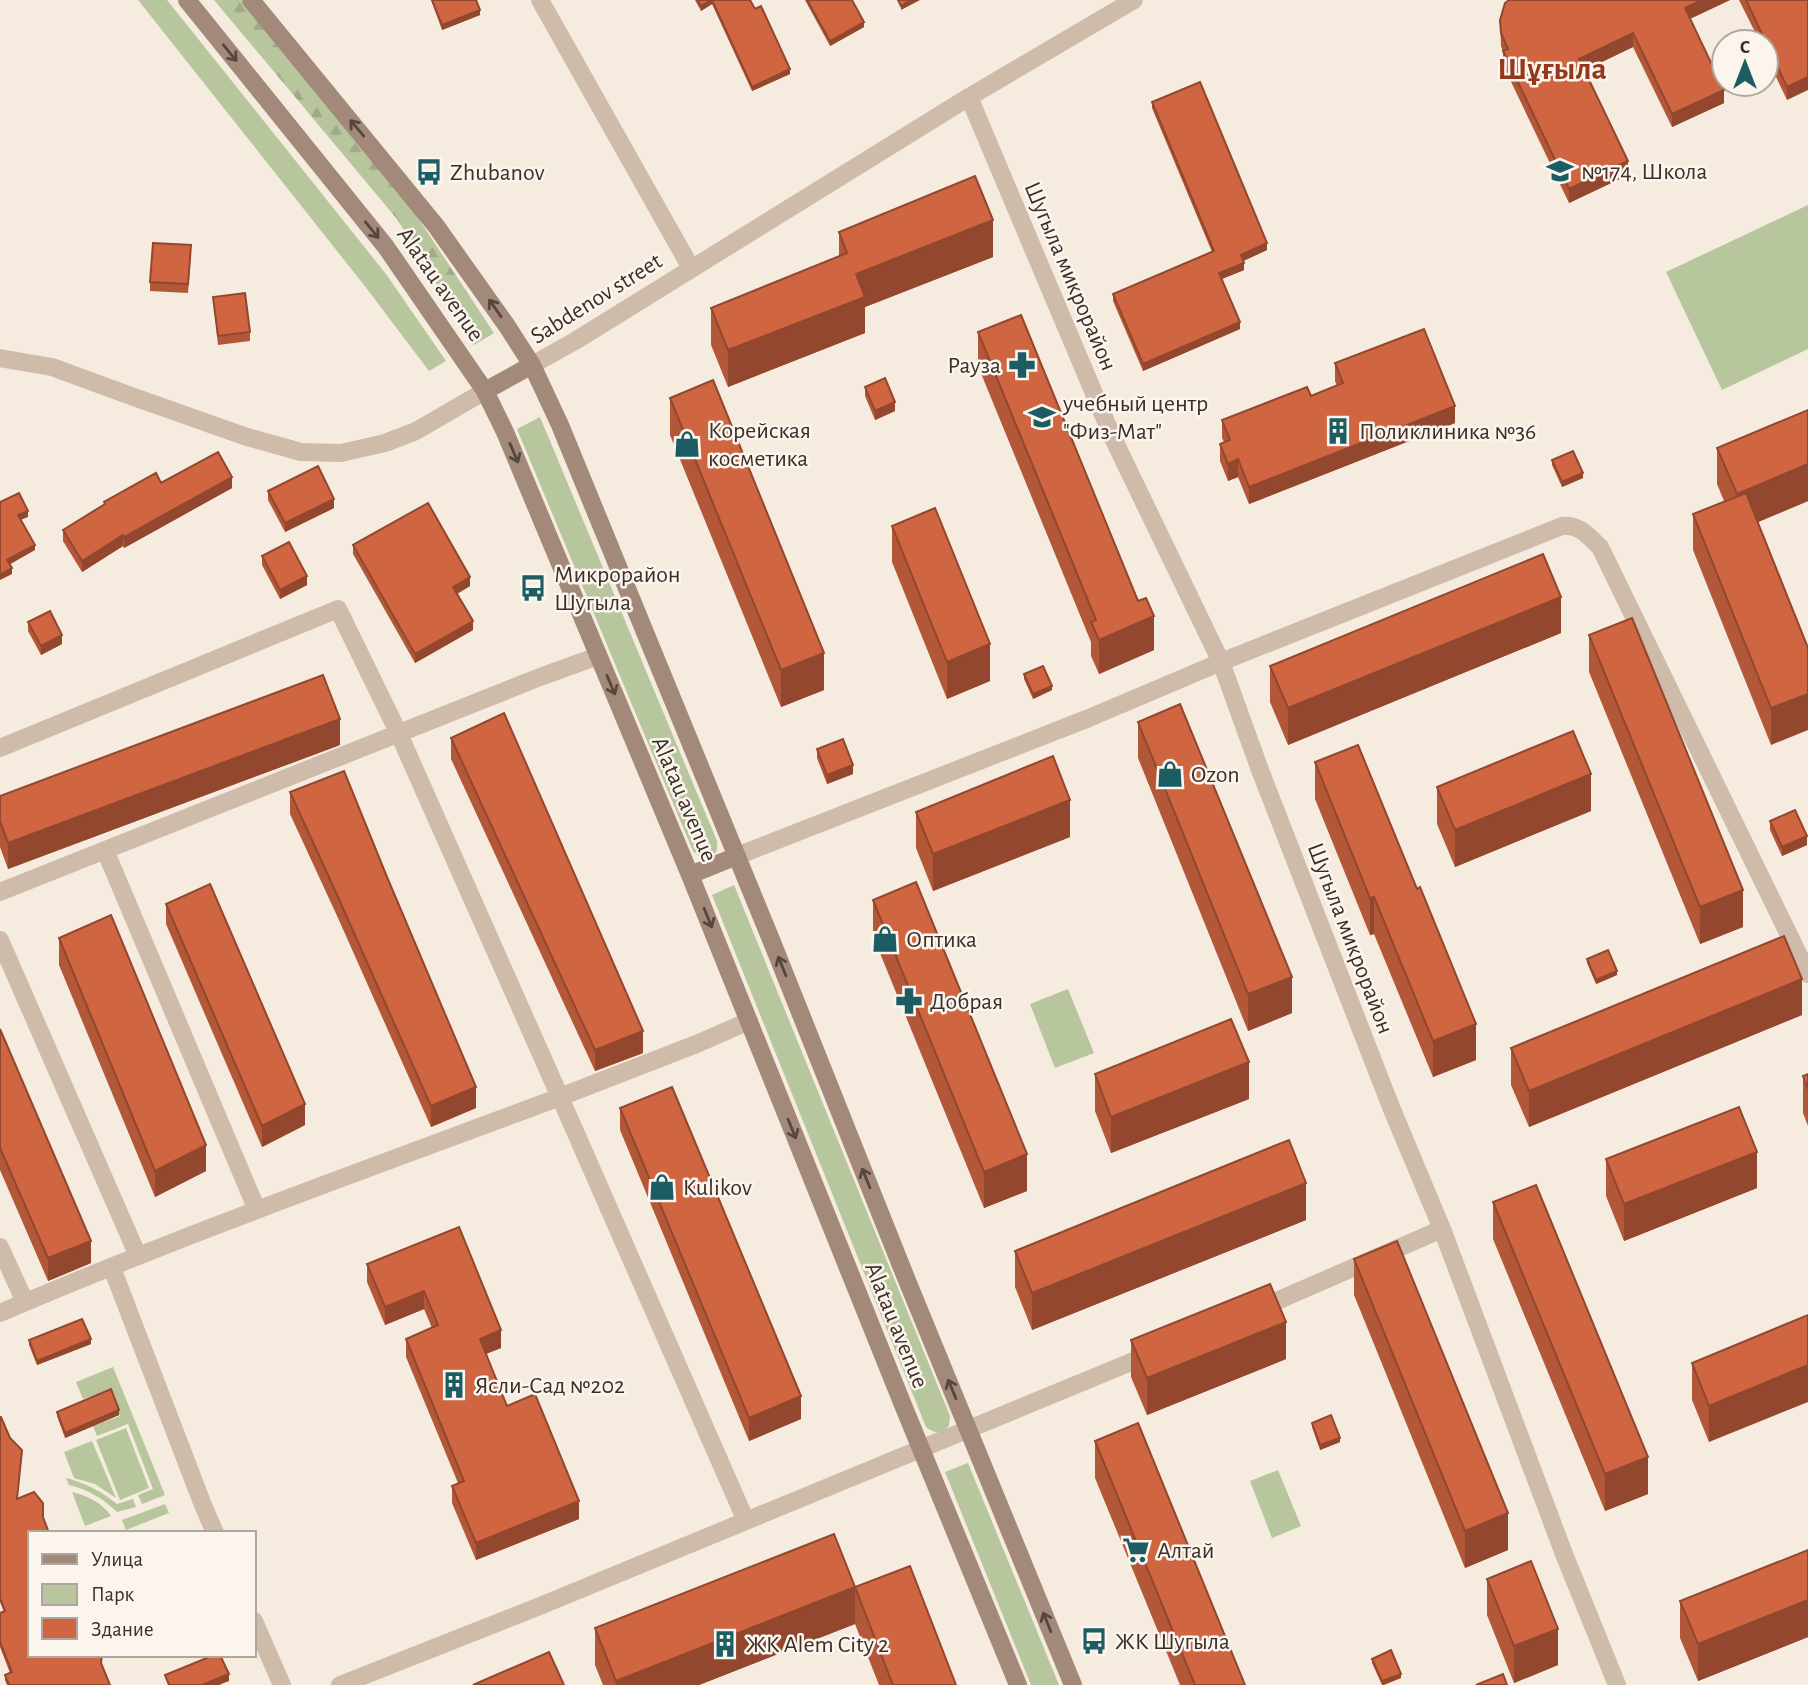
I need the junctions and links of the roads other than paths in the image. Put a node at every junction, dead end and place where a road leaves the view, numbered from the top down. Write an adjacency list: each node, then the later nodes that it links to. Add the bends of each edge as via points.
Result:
1 (187, 0): 9 (main road, Alatau avenue, one-way to 9, via 386,247)
2 (251, 0): 8 (main road, Alatau avenue, one-way to 2, via 436,226)
3 (540, 0): 6 (street)
4 (1134, 0): 5 (street, Sabdenov street)
5 (969, 97): 6 (street, Sabdenov street); 11 (street, Шугыла микрорайон, via 1112,436)
6 (691, 268): 8 (street, Sabdenov street)
7 (0, 358): 9 (street, Sabdenov street, via 52,367 300,452 341,453 385,443 416,431)
8 (533, 365): 9 (main road, Sabdenov street); 15 (main road, Alatau avenue)
9 (485, 391): 10 (main road, Alatau avenue, one-way to 10)
10 (598, 656): 12 (street); 16 (main road, Alatau avenue, one-way to 16)
11 (1221, 662): 15 (street); 19 (street, via 1562,526 1578,527 1600,547); 23 (street, Шугыла микрорайон, via 1259,770)
12 (399, 734): 13 (street, via 338,609); 14 (street); 21 (street)
13 (0, 748)
14 (105, 850): 17 (street); 22 (street)
15 (737, 856): 16 (main road); 31 (main road, Alatau avenue, one-way to 15)
16 (690, 875): 20 (main road, Alatau avenue, one-way to 20)
17 (0, 892)
18 (0, 940): 25 (street)
19 (1808, 974)
20 (749, 1021): 21 (street); 32 (main road, Alatau avenue, one-way to 32)
21 (560, 1097): 22 (street); 33 (street)
22 (257, 1210): 25 (street)
23 (1442, 1229): 29 (street); 40 (street, Шугыла микрорайон)
24 (0, 1247): 27 (street)
25 (138, 1256): 26 (street)
26 (112, 1268): 27 (street); 34 (street)
27 (24, 1302): 28 (street)
28 (0, 1313)
29 (1241, 1316)
30 (1166, 1347): 31 (street)
31 (969, 1430): 32 (street); 39 (main road, Alatau avenue, one-way to 31)
32 (922, 1449): 33 (street); 38 (main road, Alatau avenue)
33 (746, 1521): 37 (street)
34 (214, 1531)
35 (256, 1625): 36 (street)
36 (282, 1685)
37 (340, 1685)
38 (1018, 1685)
39 (1073, 1685)
40 (1617, 1685)

